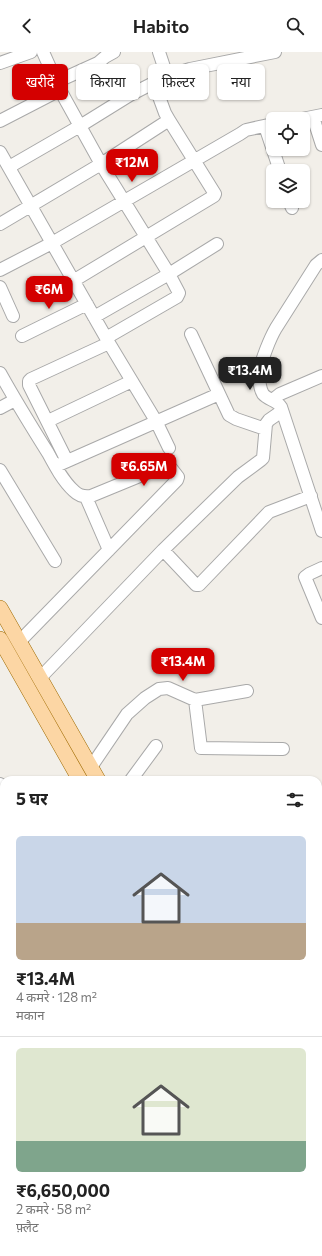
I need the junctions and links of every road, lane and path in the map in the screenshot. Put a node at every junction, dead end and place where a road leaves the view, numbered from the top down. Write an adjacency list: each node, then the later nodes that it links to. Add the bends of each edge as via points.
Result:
1 (31, 52): 6 (street)
2 (43, 52): 7 (street)
3 (114, 52): 10 (street)
4 (160, 52): 8 (street)
5 (275, 52): 9 (street)
6 (0, 63)
7 (48, 64)
8 (164, 64)
9 (209, 65)
10 (68, 80)
11 (148, 85): 18 (street)
12 (35, 100): 17 (street)
13 (66, 100): 18 (street)
14 (160, 100): 16 (street)
15 (312, 117): 20 (street)
16 (169, 120): 22 (street); 23 (street)
17 (0, 121)
18 (80, 126): 23 (street); 24 (street)
19 (266, 126): 22 (street, via 246,130)
20 (322, 145)
21 (0, 152): 24 (street)
22 (194, 160): 25 (street); 28 (street, via 214,196)
23 (101, 164): 25 (street); 26 (street)
24 (9, 167): 26 (street)
25 (124, 202): 28 (street); 29 (street)
26 (31, 206): 27 (street); 29 (street)
27 (0, 224)
28 (146, 237): 33 (street); 34 (street)
29 (52, 243): 32 (street); 34 (street)
30 (217, 244): 33 (street)
31 (322, 260): 47 (street, via 316,265 272,335 261,368 262,393)
32 (0, 270)
33 (169, 274): 38 (street); 41 (street, via 178,290 177,297)
34 (73, 281): 36 (street)
35 (0, 287): 37 (street)
36 (87, 304): 38 (street); 40 (street)
37 (13, 316)
38 (94, 317): 41 (street)
39 (191, 334): 45 (street)
40 (22, 336)
41 (107, 340): 44 (street); 49 (street, via 29,381)
42 (0, 372): 46 (street)
43 (322, 376): 47 (street, via 280,394 275,398)
44 (132, 381): 49 (street); 50 (street)
45 (219, 394): 50 (street); 51 (street, via 232,417)
46 (15, 400): 48 (street); 54 (street)
47 (279, 406): 51 (street); 56 (street)
48 (0, 408)
49 (48, 421): 53 (street)
50 (156, 421): 52 (street); 53 (street)
51 (265, 429): 60 (street, via 263,458 238,477)
52 (169, 448)
53 (67, 461): 54 (street)
54 (56, 466): 57 (street, via 67,484 75,492)
55 (0, 470): 61 (street)
56 (311, 496): 58 (street); 60 (street, via 269,512 199,585 196,585)
57 (86, 497): 59 (street); 59 (street, via 164,466 171,468 178,477)
58 (322, 531)
59 (109, 550): 66 (street)
60 (163, 550): 67 (street)
61 (55, 561)
62 (322, 568): 64 (street, via 305,577)
63 (0, 608): 66 (main road)
64 (322, 618)
65 (0, 638): 73 (main road)
66 (19, 642): 67 (main road)
67 (40, 678): 72 (main road)
68 (247, 691): 69 (street)
69 (195, 700): 71 (street, via 201,748); 72 (street, via 168,688 158,689 145,698 127,714)
70 (156, 746): 74 (street)
71 (283, 749)
72 (95, 774)
73 (78, 776)
74 (134, 776)

